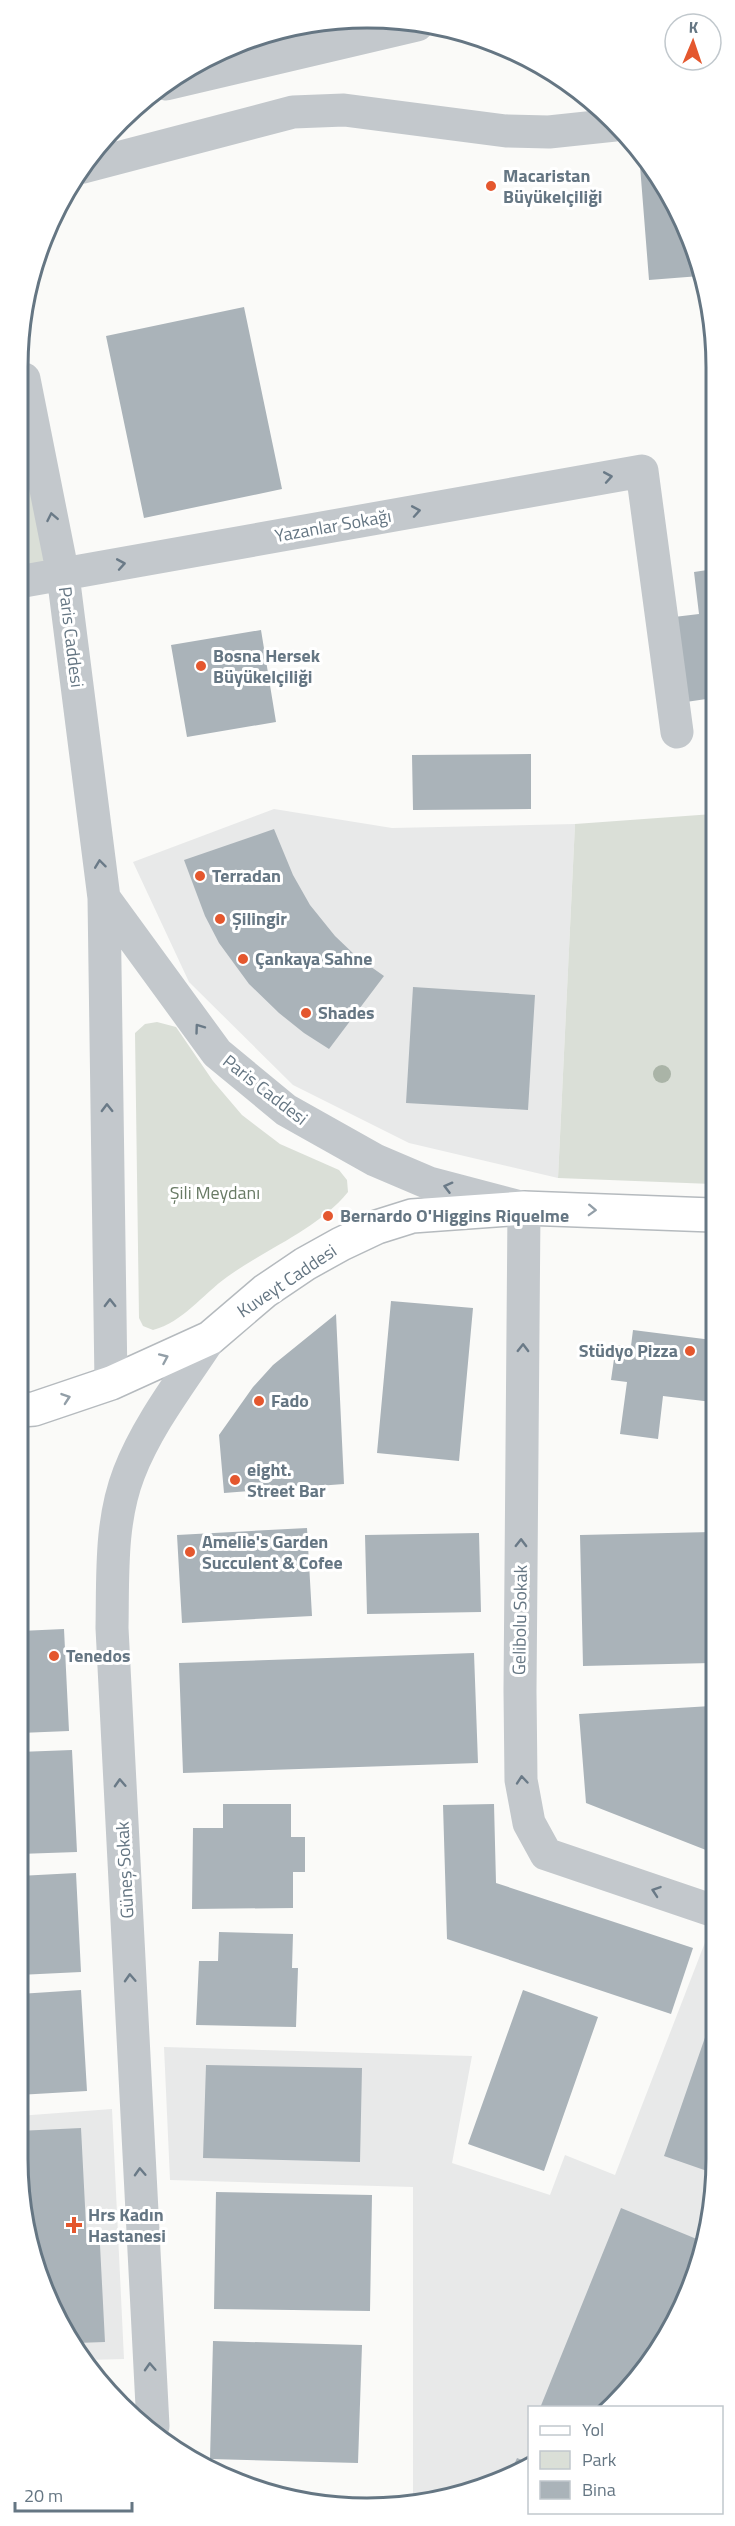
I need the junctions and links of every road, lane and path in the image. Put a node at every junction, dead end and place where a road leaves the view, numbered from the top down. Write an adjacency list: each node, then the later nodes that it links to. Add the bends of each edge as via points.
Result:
1 (397, 30): 2 (street)
2 (192, 78)
3 (605, 126): 4 (street, via 549,132 506,131 344,110 293,112)
4 (97, 163)
5 (28, 399): 6 (street, Paris Caddesi, one-way to 5)
6 (63, 575): 7 (street, Yazanlar Sokağı); 8 (street, Yazanlar Sokağı, one-way to 8, via 642,471); 9 (street, Paris Caddesi, one-way to 6)
7 (28, 580)
8 (677, 732)
9 (104, 897): 10 (street, Paris Caddesi, one-way to 9, via 429,1183 375,1160 286,1110 217,1053); 13 (street, Paris Caddesi, one-way to 9)
10 (524, 1208): 11 (main road, Kuveyt Caddesi, one-way to 11); 12 (main road, Kuveyt Caddesi, via 412,1216 377,1227 304,1264); 15 (street, Gelibolu Sokak, one-way to 10, via 546,1854 529,1822 521,1780 520,1691)
11 (706, 1215)
12 (210, 1338): 13 (main road, Kuveyt Caddesi, one-way to 12); 16 (street, Güneş Sokak, one-way to 12, via 112,1628 113,1559 116,1525 129,1473 147,1436)
13 (111, 1383): 14 (main road, Kuveyt Caddesi, one-way to 13)
14 (28, 1409)
15 (706, 1908)
16 (153, 2420)

